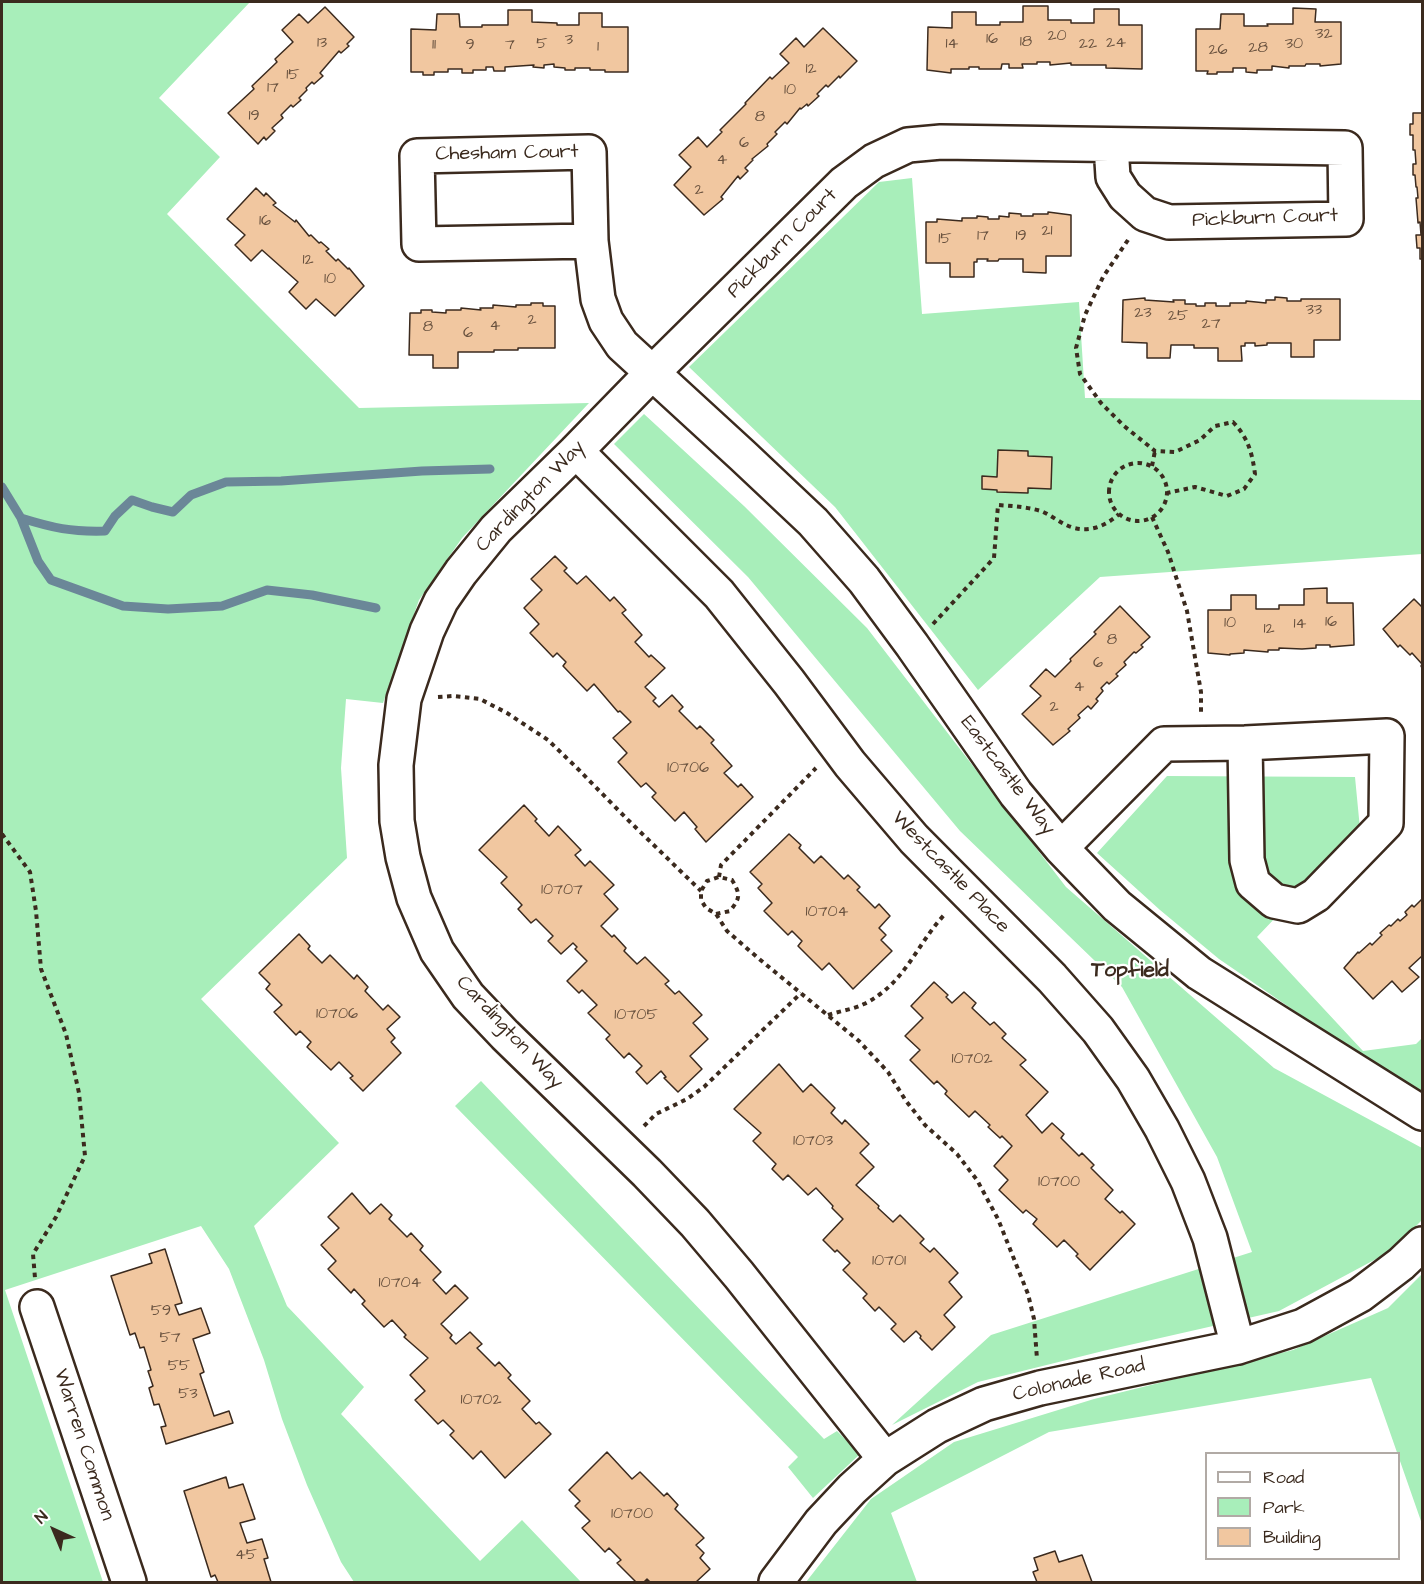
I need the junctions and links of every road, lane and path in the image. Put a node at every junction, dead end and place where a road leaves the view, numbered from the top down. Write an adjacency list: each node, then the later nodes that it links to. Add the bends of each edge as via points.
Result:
1 (1111, 145): 2 (street, Pickburn Court, via 1113,177 1125,196); 2 (street, Pickburn Court, via 1345,148 1346,219 1169,222); 4 (street, Pickburn Court, via 940,142 908,145 874,161 844,183)
2 (1145, 214): 6 (path, via 1103,277 1085,315 1076,348 1080,374 1101,404)
3 (591, 241): 3 (street, Chesham Court, via 589,152 417,156 419,244); 4 (street, Chesham Court, via 598,299 606,321 622,345)
4 (652, 373): 5 (street, Cardington Way); 17 (street, Eastcastle Way, via 813,522 864,580 1016,794)
5 (576, 451): 12 (street, Cardington Way, via 496,529 461,572 427,631); 15 (street, Westcastle Place, via 719,594)
6 (1155, 451): 7 (path); 8 (path, via 1175,452 1200,440 1215,426 1233,422 1243,432 1253,455 1255,474 1244,489 1227,496 1195,487)
7 (1152, 466): 8 (path, via 1163,477); 9 (path, via 1134,463 1117,471 1111,479 1109,497)
8 (1167, 493): 10 (path, via 1160,510)
9 (1119, 513): 10 (path, via 1135,521); 11 (path, via 1110,522 1094,528 1072,527 1041,512 998,505 994,558)
10 (1152, 517): 14 (path, via 1187,612 1201,692)
11 (950, 606)
12 (404, 699): 19 (path, via 480,699 507,713 548,740); 25 (street, Cardington Way, via 396,765 397,821 414,898 437,951 468,996)
13 (1245, 743): 13 (street, via 1387,736 1386,823 1316,895 1298,906 1274,901 1253,883 1247,860); 14 (street)
14 (1201, 744): 17 (street, via 1164,744)
15 (837, 746): 18 (path, via 721,865); 20 (street, Westcastle Place, via 914,838)
16 (2, 834): 27 (path, via 30,872 41,969 66,1034 79,1093 85,1156 33,1254)
17 (1061, 848): 24 (street, Eastcastle Way, via 1117,906 1198,972)
18 (718, 877): 19 (path, via 707,881); 21 (path, via 732,880 738,900 730,911)
19 (701, 891): 21 (path, via 706,908)
20 (967, 892): 23 (path, via 935,925 907,969 887,990 864,1004); 28 (street, Westcastle Place, via 1052,978 1098,1030 1133,1079 1188,1181 1210,1238)
21 (716, 914): 22 (path, via 727,931)
22 (801, 993): 23 (path); 25 (path, via 704,1088 656,1114)
23 (828, 1015): 29 (path, via 888,1072 925,1125 957,1154 977,1180 998,1219 1028,1294)
24 (1422, 1113)
25 (621, 1148): 30 (street, Cardington Way, via 695,1223)
26 (1422, 1244): 28 (street, Colonade Road, via 1360,1295 1303,1326)
27 (37, 1307): 31 (street, Warren Common)
28 (1238, 1347): 29 (street, Colonade Road)
29 (1040, 1388): 30 (street, Colonade Road, via 984,1404 937,1426)
30 (885, 1459): 32 (street, Colonade Road, via 821,1522)
31 (129, 1582)
32 (776, 1582)

